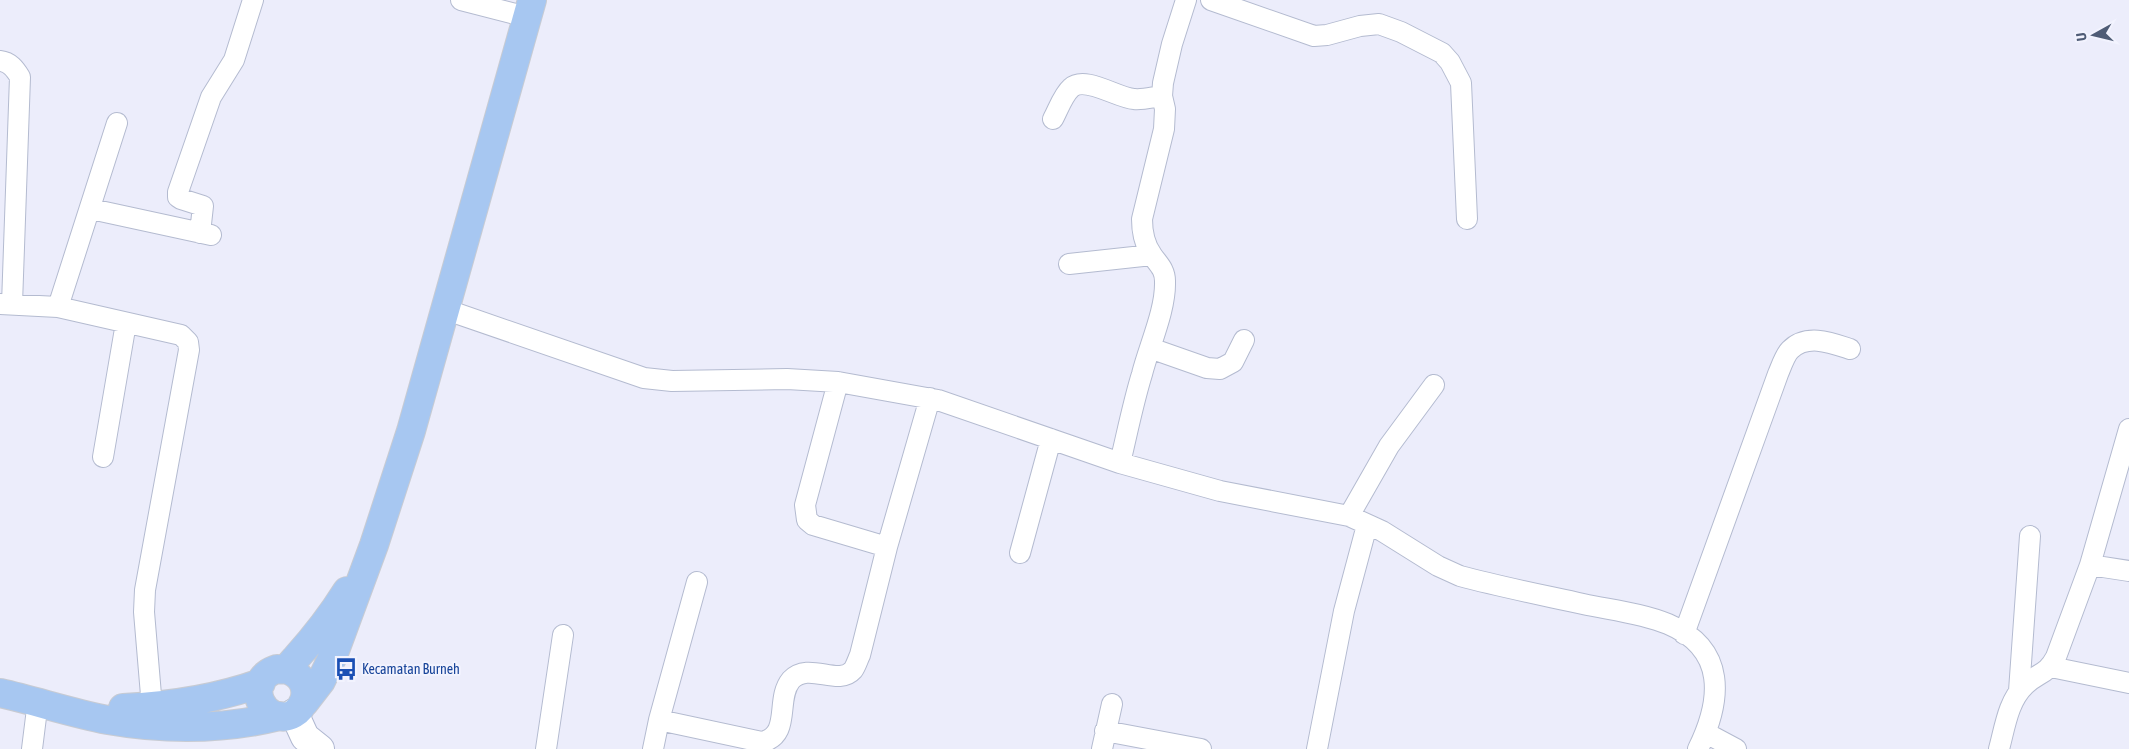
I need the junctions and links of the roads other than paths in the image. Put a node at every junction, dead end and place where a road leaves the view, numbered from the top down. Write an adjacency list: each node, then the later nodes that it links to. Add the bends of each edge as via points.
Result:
1 (252, 0): 10 (street, via 234,60 211,97 178,192 181,199 203,206 206,234)
2 (461, 0): 5 (street)
3 (1186, 0): 7 (street, via 1172,44)
4 (1211, 0): 11 (street, via 1314,36 1379,24 1442,53 1461,83)
5 (530, 8): 16 (highway)
6 (0, 61): 14 (street, via 15,68 20,78)
7 (1162, 96): 8 (street, via 1136,99 1094,86 1078,85 1070,88); 12 (street, via 1164,129 1142,230)
8 (1053, 119)
9 (118, 123): 10 (street)
10 (91, 209): 15 (street)
11 (1467, 219)
12 (1152, 255): 13 (street); 19 (street, via 1164,270 1165,281)
13 (1069, 264)
14 (6, 304): 15 (street)
15 (58, 308): 17 (street)
16 (444, 309): 21 (street, via 644,378); 31 (highway)
17 (126, 322): 26 (street); 48 (street, via 181,334 188,342 189,350 144,612)
18 (1244, 340): 19 (street, via 1233,362 1220,369 1207,368)
19 (1150, 348): 27 (street)
20 (1850, 349): 37 (street, via 1823,340 1806,342 1790,350 1778,374)
21 (838, 382): 23 (street); 32 (street, via 806,505 807,520 813,525)
22 (1434, 385): 28 (street, via 1389,446)
23 (930, 398): 25 (street); 32 (street)
24 (2129, 429): 34 (street)
25 (1051, 439): 27 (street); 33 (street)
26 (104, 457)
27 (1120, 464): 28 (street, via 1220,491)
28 (1349, 516): 29 (street)
29 (1367, 525): 37 (street, via 1460,576 1632,613 1668,624); 57 (street, via 1344,611)
30 (2030, 536): 43 (street)
31 (374, 545): 40 (highway, via 331,617); 47 (highway, via 334,656 321,681)
32 (887, 547): 49 (street, via 860,655 853,670 841,676 804,672 792,679 785,690 780,729 771,740 762,742)
33 (1020, 553)
34 (2090, 565): 35 (street); 39 (street)
35 (2129, 571)
36 (697, 582): 49 (street)
37 (1684, 634): 51 (street, via 1704,650 1716,680 1715,698)
38 (563, 635): 54 (street)
39 (2051, 667): 42 (street); 43 (street)
40 (285, 669): 41 (highway, via 271,672); 47 (highway, via 303,681 306,695)
41 (261, 682): 47 (highway, via 259,690 266,710); 48 (highway)
42 (2129, 683)
43 (2019, 691): 59 (street, via 2010,707)
44 (0, 692): 46 (highway)
45 (1112, 704): 50 (street)
46 (47, 705): 48 (highway, via 109,720); 52 (street)
47 (293, 711): 48 (highway, via 247,724 194,728); 53 (main road, via 305,737)
48 (156, 716)
49 (659, 720): 55 (street)
50 (1104, 740): 56 (street)
51 (1702, 741): 58 (street)
52 (32, 749)
53 (320, 749)
54 (546, 749)
55 (653, 749)
56 (1201, 749)
57 (1317, 749)
58 (1736, 749)
59 (1999, 749)

